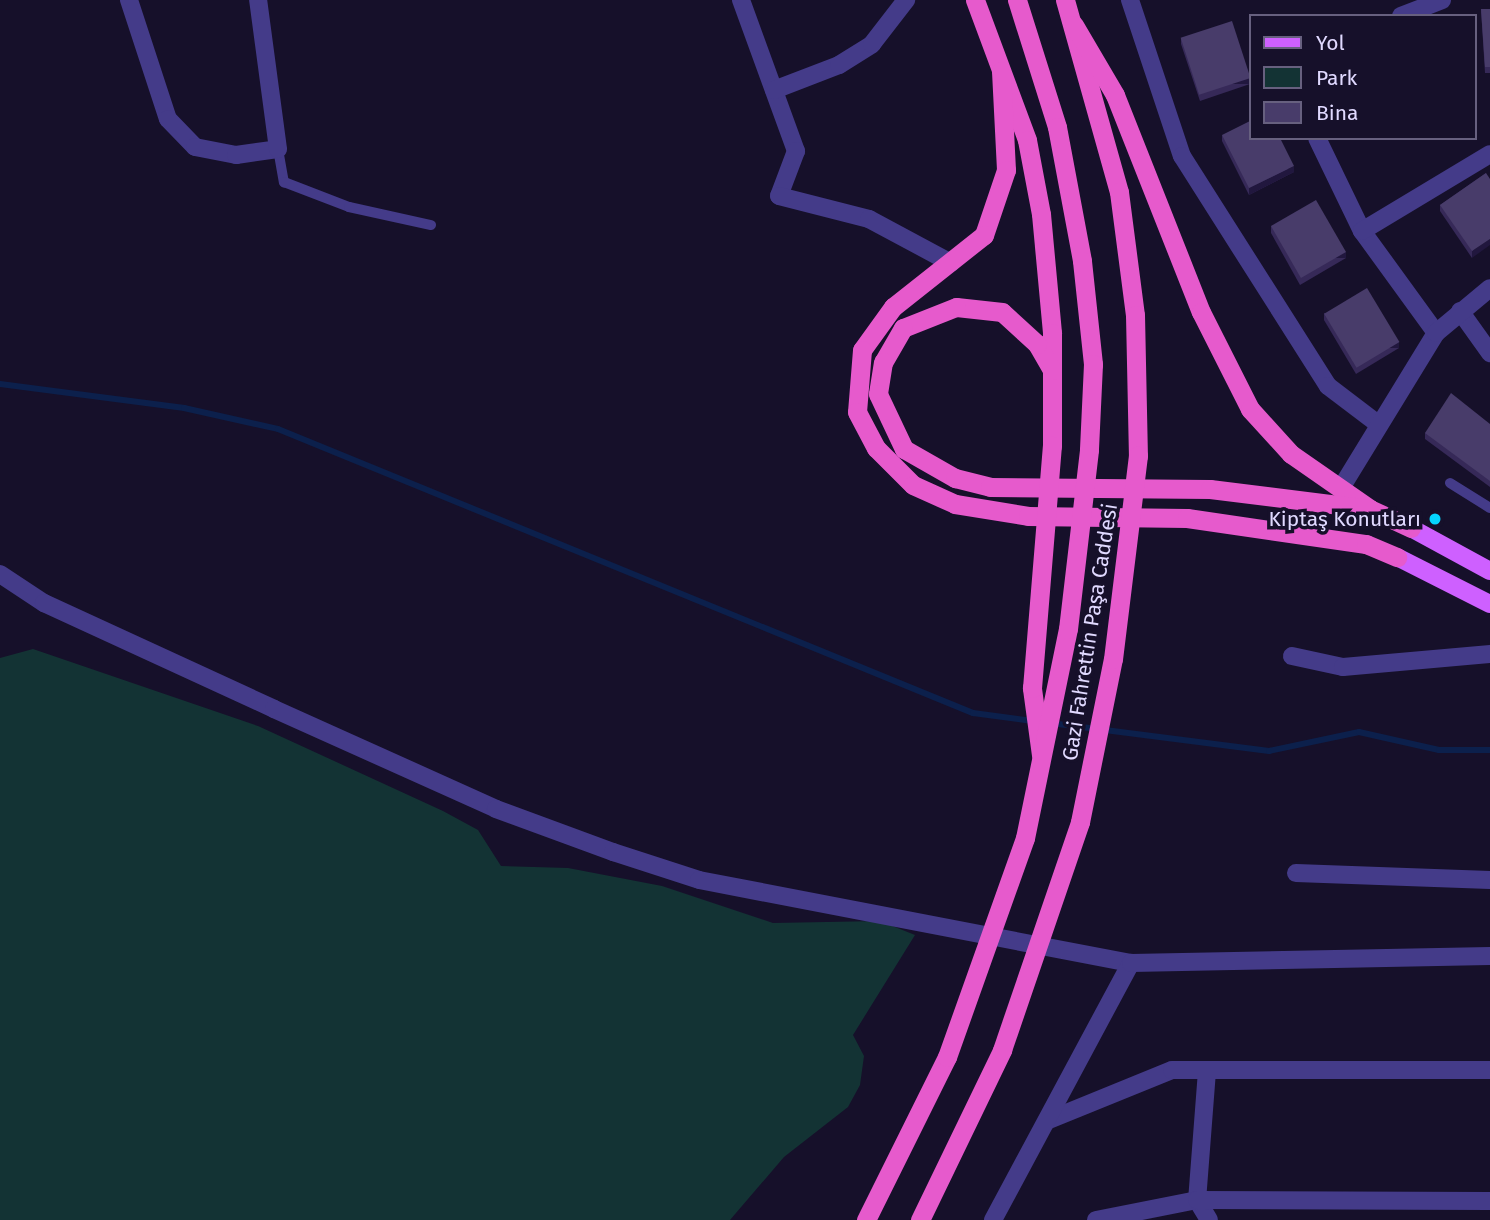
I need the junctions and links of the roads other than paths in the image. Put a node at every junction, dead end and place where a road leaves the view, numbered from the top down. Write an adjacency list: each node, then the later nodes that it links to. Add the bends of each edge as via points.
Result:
1 (129, 0): 15 (street, via 168,119 195,147 236,155)
2 (258, 0): 15 (street)
3 (741, 0): 13 (street)
4 (906, 0): 13 (street, via 872,44 839,65)
5 (975, 0): 12 (highway)
6 (1017, 0): 37 (highway, Gazi Fahrettin Paşa Caddesi, bridge, via 1034,47 1082,261 1093,364 1089,450 1068,629)
7 (1065, 0): 11 (highway)
8 (1130, 0): 25 (street, via 1182,156 1328,386)
9 (1442, 0): 10 (street)
10 (1406, 14)
11 (1074, 25): 27 (highway, via 1115,95 1230,376 1250,409 1291,454); 48 (highway, Gazi Fahrettin Paşa Caddesi, bridge, via 1119,192 1135,315 1138,456 1113,659 1080,822 1007,1037)
12 (1001, 71): 19 (highway, via 1006,170 997,206 984,235); 24 (highway, via 1027,140 1041,214)
13 (774, 90): 19 (street, via 796,152 779,195 869,219)
14 (1318, 140): 18 (street)
15 (278, 149): 17 (lane, via 284,182 349,207)
16 (1490, 154): 18 (street)
17 (431, 225)
18 (1362, 231): 22 (street)
19 (951, 263): 31 (highway, via 893,307 862,350 854,386 857,412 876,448 913,485 955,504 1028,516 1187,518 1366,544)
20 (1490, 288): 21 (street)
21 (1460, 311): 22 (street); 23 (street)
22 (1436, 332): 25 (street)
23 (1490, 354)
24 (1052, 370): 29 (highway, via 1037,344 1002,312 956,307 903,328 883,362 878,394 888,427 904,449 955,478 990,487 1210,489); 37 (highway, bridge, via 1052,446 1032,688)
25 (1378, 424): 27 (street)
26 (1450, 483): 28 (lane)
27 (1341, 488): 29 (highway)
28 (1490, 508)
29 (1370, 509): 30 (highway)
30 (1411, 528): 32 (main road)
31 (1397, 557): 34 (main road)
32 (1490, 571)
33 (0, 574): 41 (street, via 44,603 262,703 496,809 613,852 699,880)
34 (1490, 604)
35 (1490, 654): 36 (street, via 1343,667)
36 (1292, 656)
37 (1042, 769): 47 (highway, Gazi Fahrettin Paşa Caddesi, bridge, via 972,996)
38 (1296, 873): 39 (street)
39 (1490, 880)
40 (1490, 956): 41 (street)
41 (1131, 963): 44 (street)
42 (1490, 1070): 43 (street)
43 (1206, 1071): 44 (street, via 1172,1070); 45 (street)
44 (1049, 1120): 49 (street)
45 (1197, 1200): 46 (street); 50 (street); 51 (street)
46 (1490, 1201)
47 (866, 1220)
48 (920, 1220)
49 (993, 1220)
50 (1096, 1220)
51 (1209, 1220)

